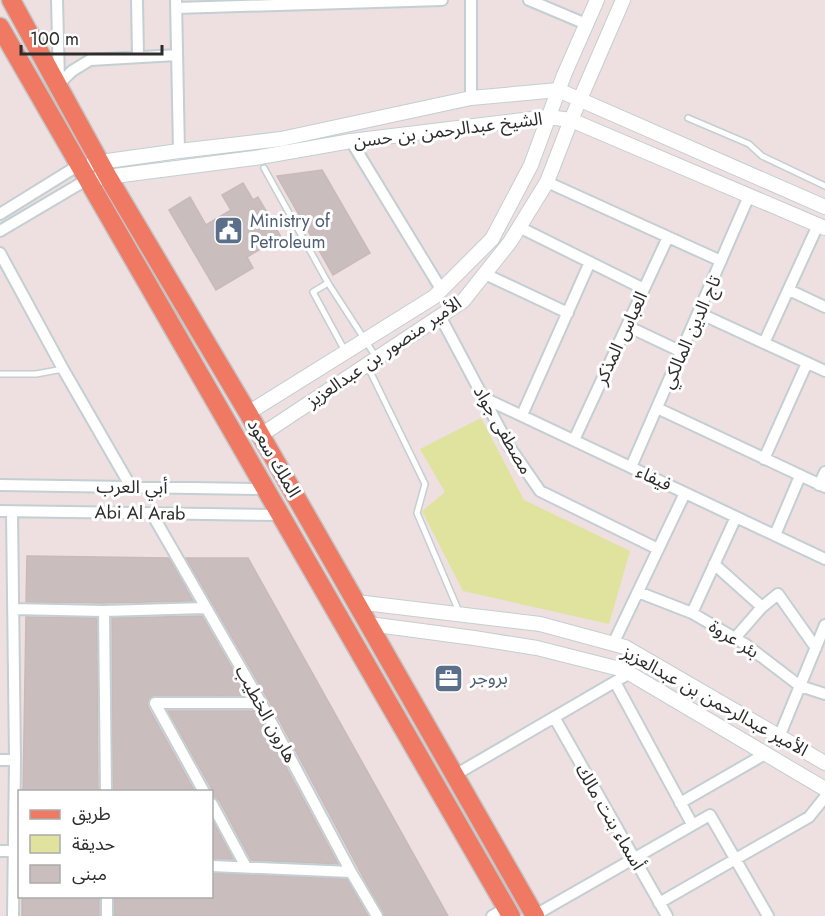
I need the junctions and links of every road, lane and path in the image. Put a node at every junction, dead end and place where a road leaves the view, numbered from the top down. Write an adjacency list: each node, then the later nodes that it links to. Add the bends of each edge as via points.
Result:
1 (11, 0): 17 (main road, الملك سعود)
2 (57, 0): 17 (street)
3 (137, 0): 16 (street)
4 (442, 0): 9 (street)
5 (471, 0): 19 (street)
6 (530, 0): 13 (street)
7 (597, 0): 13 (street, الأمير منصور بن عبدالعزيز)
8 (623, 0): 20 (street, الأمير منصور بن عبدالعزيز)
9 (409, 1): 10 (street)
10 (335, 2): 11 (street)
11 (232, 3): 12 (street)
12 (176, 4): 15 (street)
13 (586, 24): 18 (street, الأمير منصور بن عبدالعزيز)
14 (0, 27): 28 (main road, الملك سعود)
15 (177, 55): 16 (street); 25 (street)
16 (138, 56): 17 (street, via 90,60 72,70)
17 (59, 84): 27 (main road, الملك سعود)
18 (558, 90): 19 (street, الشيخ عبدالرحمن بن حسن); 20 (street, الشيخ عبدالرحمن بن حسن); 21 (street, الأمير منصور بن عبدالعزيز)
19 (471, 98): 25 (street, الشيخ عبدالرحمن بن حسن, via 281,139)
20 (580, 101): 23 (street, الأمير منصور بن عبدالعزيز); 32 (street, الشيخ عبدالرحمن بن حسن)
21 (548, 117): 23 (street, الشيخ عبدالرحمن بن حسن); 24 (street, الشيخ عبدالرحمن بن حسن); 43 (street, الأمير منصور بن عبدالعزيز, via 531,165 492,239)
22 (688, 118): 30 (lane, via 749,144 762,156)
23 (571, 120): 29 (street, الأمير منصور بن عبدالعزيز); 31 (street, الشيخ عبدالرحمن بن حسن)
24 (351, 141): 27 (street, الشيخ عبدالرحمن بن حسن, via 254,158); 43 (street)
25 (179, 151): 27 (street, الشيخ عبدالرحمن بن حسن)
26 (264, 168): 42 (lane)
27 (104, 169): 28 (street); 62 (main road, الملك سعود)
28 (84, 172): 33 (street); 36 (street); 73 (main road, الملك سعود)
29 (547, 182): 35 (street, الأمير منصور بن عبدالعزيز); 37 (street)
30 (825, 186)
31 (749, 196): 34 (street, الشيخ عبدالرحمن بن حسن); 39 (street, تاج الدين المالكي)
32 (825, 207)
33 (0, 214)
34 (821, 226): 45 (street)
35 (519, 227): 40 (street); 41 (street, الأمير منصور بن عبدالعزيز)
36 (0, 231)
37 (668, 237): 39 (street); 44 (street, العباس المذكر)
38 (0, 253): 57 (street)
39 (721, 261): 48 (street, تاج الدين المالكي)
40 (590, 262): 44 (street); 47 (street)
41 (485, 274): 47 (street); 49 (street, الأمير منصور بن عبدالعزيز, via 463,301)
42 (328, 283): 51 (lane); 53 (lane, via 313,292)
43 (441, 289): 51 (street, الأمير منصور بن عبدالعزيز)
44 (644, 289): 50 (street, العباس المذكر)
45 (789, 290): 46 (street); 52 (street)
46 (825, 307)
47 (568, 313): 63 (street)
48 (699, 313): 52 (street); 54 (street, تاج الدين المالكي)
49 (440, 316): 55 (street, الأمير منصور بن عبدالعزيز); 60 (street, مصطفى جواد)
50 (627, 326): 54 (street); 65 (street, العباس المذكر)
51 (365, 340): 53 (street, الأمير منصور بن عبدالعزيز); 55 (lane)
52 (764, 343): 56 (street)
53 (346, 352): 62 (street, الأمير منصور بن عبدالعزيز)
54 (682, 352): 61 (street, تاج الدين المالكي)
55 (372, 362): 64 (street, الأمير منصور بن عبدالعزيز); 92 (lane, via 425,484 417,513)
56 (807, 363): 58 (street); 66 (street)
57 (63, 369): 59 (lane); 72 (street)
58 (825, 371)
59 (0, 374)
60 (482, 397): 63 (street, فيفاء); 81 (street, مصطفى جواد, via 508,446 540,491)
61 (657, 408): 66 (street); 67 (street, تاج الدين المالكي)
62 (248, 413): 64 (main road, الملك سعود)
63 (522, 416): 65 (street, فيفاء)
64 (261, 435): 85 (main road, الملك سعود)
65 (574, 440): 67 (street, فيفاء)
66 (764, 459): 69 (street)
67 (631, 467): 74 (street, فيفاء)
68 (825, 472): 71 (street)
69 (800, 476): 71 (street); 80 (street)
70 (0, 485): 72 (street, أبي العرب)
71 (822, 486)
72 (131, 487): 73 (street, أبي العرب)
73 (264, 489): 78 (main road, الملك سعود)
74 (685, 493): 79 (street, فيفاء); 81 (street)
75 (0, 511): 76 (street, Abi Al Arab)
76 (12, 512): 77 (street, Abi Al Arab); 88 (street)
77 (152, 514): 78 (street, Abi Al Arab); 87 (street, هارون الخطيب)
78 (279, 516): 129 (main road, الملك سعود)
79 (736, 517): 80 (street, فيفاء); 83 (street)
80 (775, 535): 82 (street, فيفاء)
81 (658, 549): 84 (street)
82 (825, 559)
83 (714, 564): 86 (street); 91 (street)
84 (638, 592): 91 (street, بئر عروة); 97 (street)
85 (356, 602): 89 (street, الأمير عبدالرحمن بن عبدالعزيز); 93 (main road, الملك سعود)
86 (762, 607): 96 (street); 98 (street, via 778,594)
87 (205, 608): 90 (street); 104 (street, هارون الخطيب)
88 (13, 609): 90 (street); 110 (street)
89 (409, 609): 92 (street, الأمير عبدالرحمن بن عبدالعزيز); 95 (street, via 401,617)
90 (104, 611): 114 (street)
91 (692, 614): 96 (street, بئر عروة)
92 (461, 615): 97 (street, الأمير عبدالرحمن بن عبدالعزيز, via 540,624)
93 (369, 624): 95 (street, الأمير عبدالرحمن بن عبدالعزيز); 112 (main road, الملك سعود)
94 (825, 625): 98 (street)
95 (408, 629): 99 (street, الأمير عبدالرحمن بن عبدالعزيز, via 537,648)
96 (735, 638): 101 (street, بئر عروة)
97 (613, 644): 103 (street, الأمير عبدالرحمن بن عبدالعزيز, via 625,647)
98 (816, 648): 101 (street)
99 (630, 673): 100 (street); 105 (street, الأمير عبدالرحمن بن عبدالعزيز)
100 (615, 682): 106 (street); 117 (street)
101 (800, 686): 102 (street, بئر عروة); 107 (street)
102 (825, 694)
103 (713, 699): 105 (street); 107 (street, الأمير عبدالرحمن بن عبدالعزيز)
104 (261, 703): 115 (street, via 155,703); 126 (street, هارون الخطيب)
105 (702, 716): 108 (street, الأمير عبدالرحمن بن عبدالعزيز)
106 (554, 717): 112 (street); 122 (street, أسماء بنت مالك)
107 (779, 736): 111 (street, الأمير عبدالرحمن بن عبدالعزيز)
108 (765, 754): 113 (street, الأمير عبدالرحمن بن عبدالعزيز); 117 (street)
109 (0, 760): 110 (street)
110 (15, 760): 121 (street)
111 (825, 763)
112 (455, 775): 130 (main road, الملك سعود)
113 (825, 789)
114 (106, 790)
115 (203, 790)
116 (825, 797): 123 (street, via 809,816)
117 (680, 803): 119 (street)
118 (213, 806): 125 (street)
119 (692, 824): 122 (street); 123 (street, via 710,815)
120 (0, 851): 121 (street)
121 (14, 851): 131 (street)
122 (634, 858): 128 (street, أسماء بنت مالك); 130 (street)
123 (735, 859): 128 (street); 135 (street)
124 (213, 866): 125 (street)
125 (246, 867): 126 (street)
126 (351, 872): 133 (street, هارون الخطيب)
127 (107, 898): 132 (street)
128 (659, 903): 134 (street, أسماء بنت مالك)
129 (503, 913)
130 (535, 915)
131 (13, 916)
132 (107, 916)
133 (377, 916)
134 (667, 916)
135 (768, 916)

